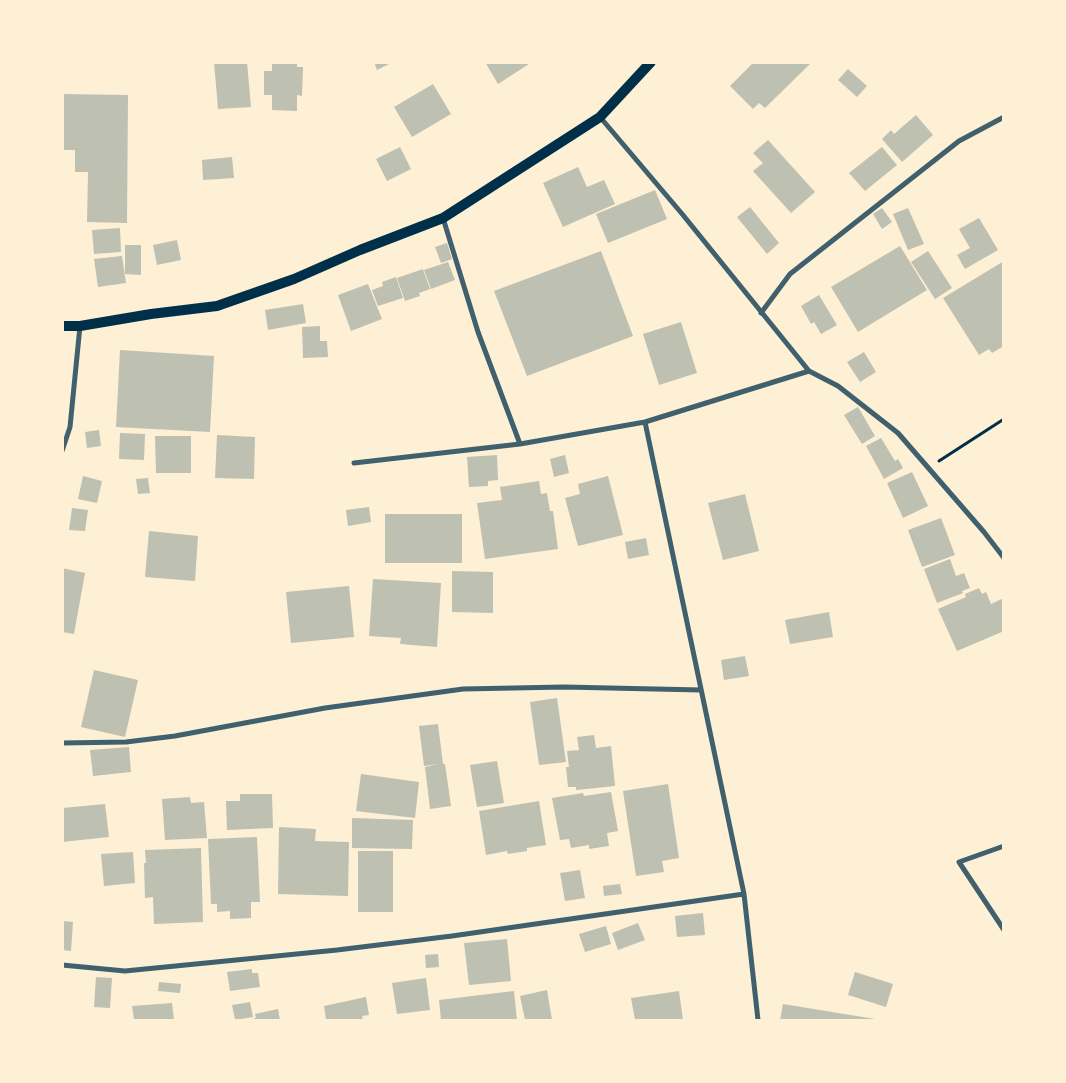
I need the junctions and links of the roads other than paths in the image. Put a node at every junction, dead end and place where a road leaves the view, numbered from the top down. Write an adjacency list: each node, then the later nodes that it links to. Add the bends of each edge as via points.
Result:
1 (651, 62): 2 (main road)
2 (600, 117): 4 (main road); 5 (street)
3 (1004, 118): 5 (street, via 959,141 790,274)
4 (443, 218): 7 (main road, via 294,279 217,306); 10 (street, via 478,332)
5 (761, 313): 8 (street)
6 (62, 326): 7 (main road)
7 (80, 326): 11 (street, via 70,427)
8 (809, 371): 9 (street); 13 (street, via 838,386 898,433)
9 (644, 422): 10 (street); 14 (street)
10 (520, 444): 12 (street)
11 (62, 451)
12 (354, 463)
13 (1004, 558)
14 (702, 690): 15 (street, via 463,689 325,708 175,736 126,742); 17 (street)
15 (62, 743)
16 (1004, 846): 18 (street, via 959,862)
17 (744, 894): 19 (street, via 328,951 125,971); 20 (street)
18 (1004, 930)
19 (62, 965)
20 (758, 1020)

